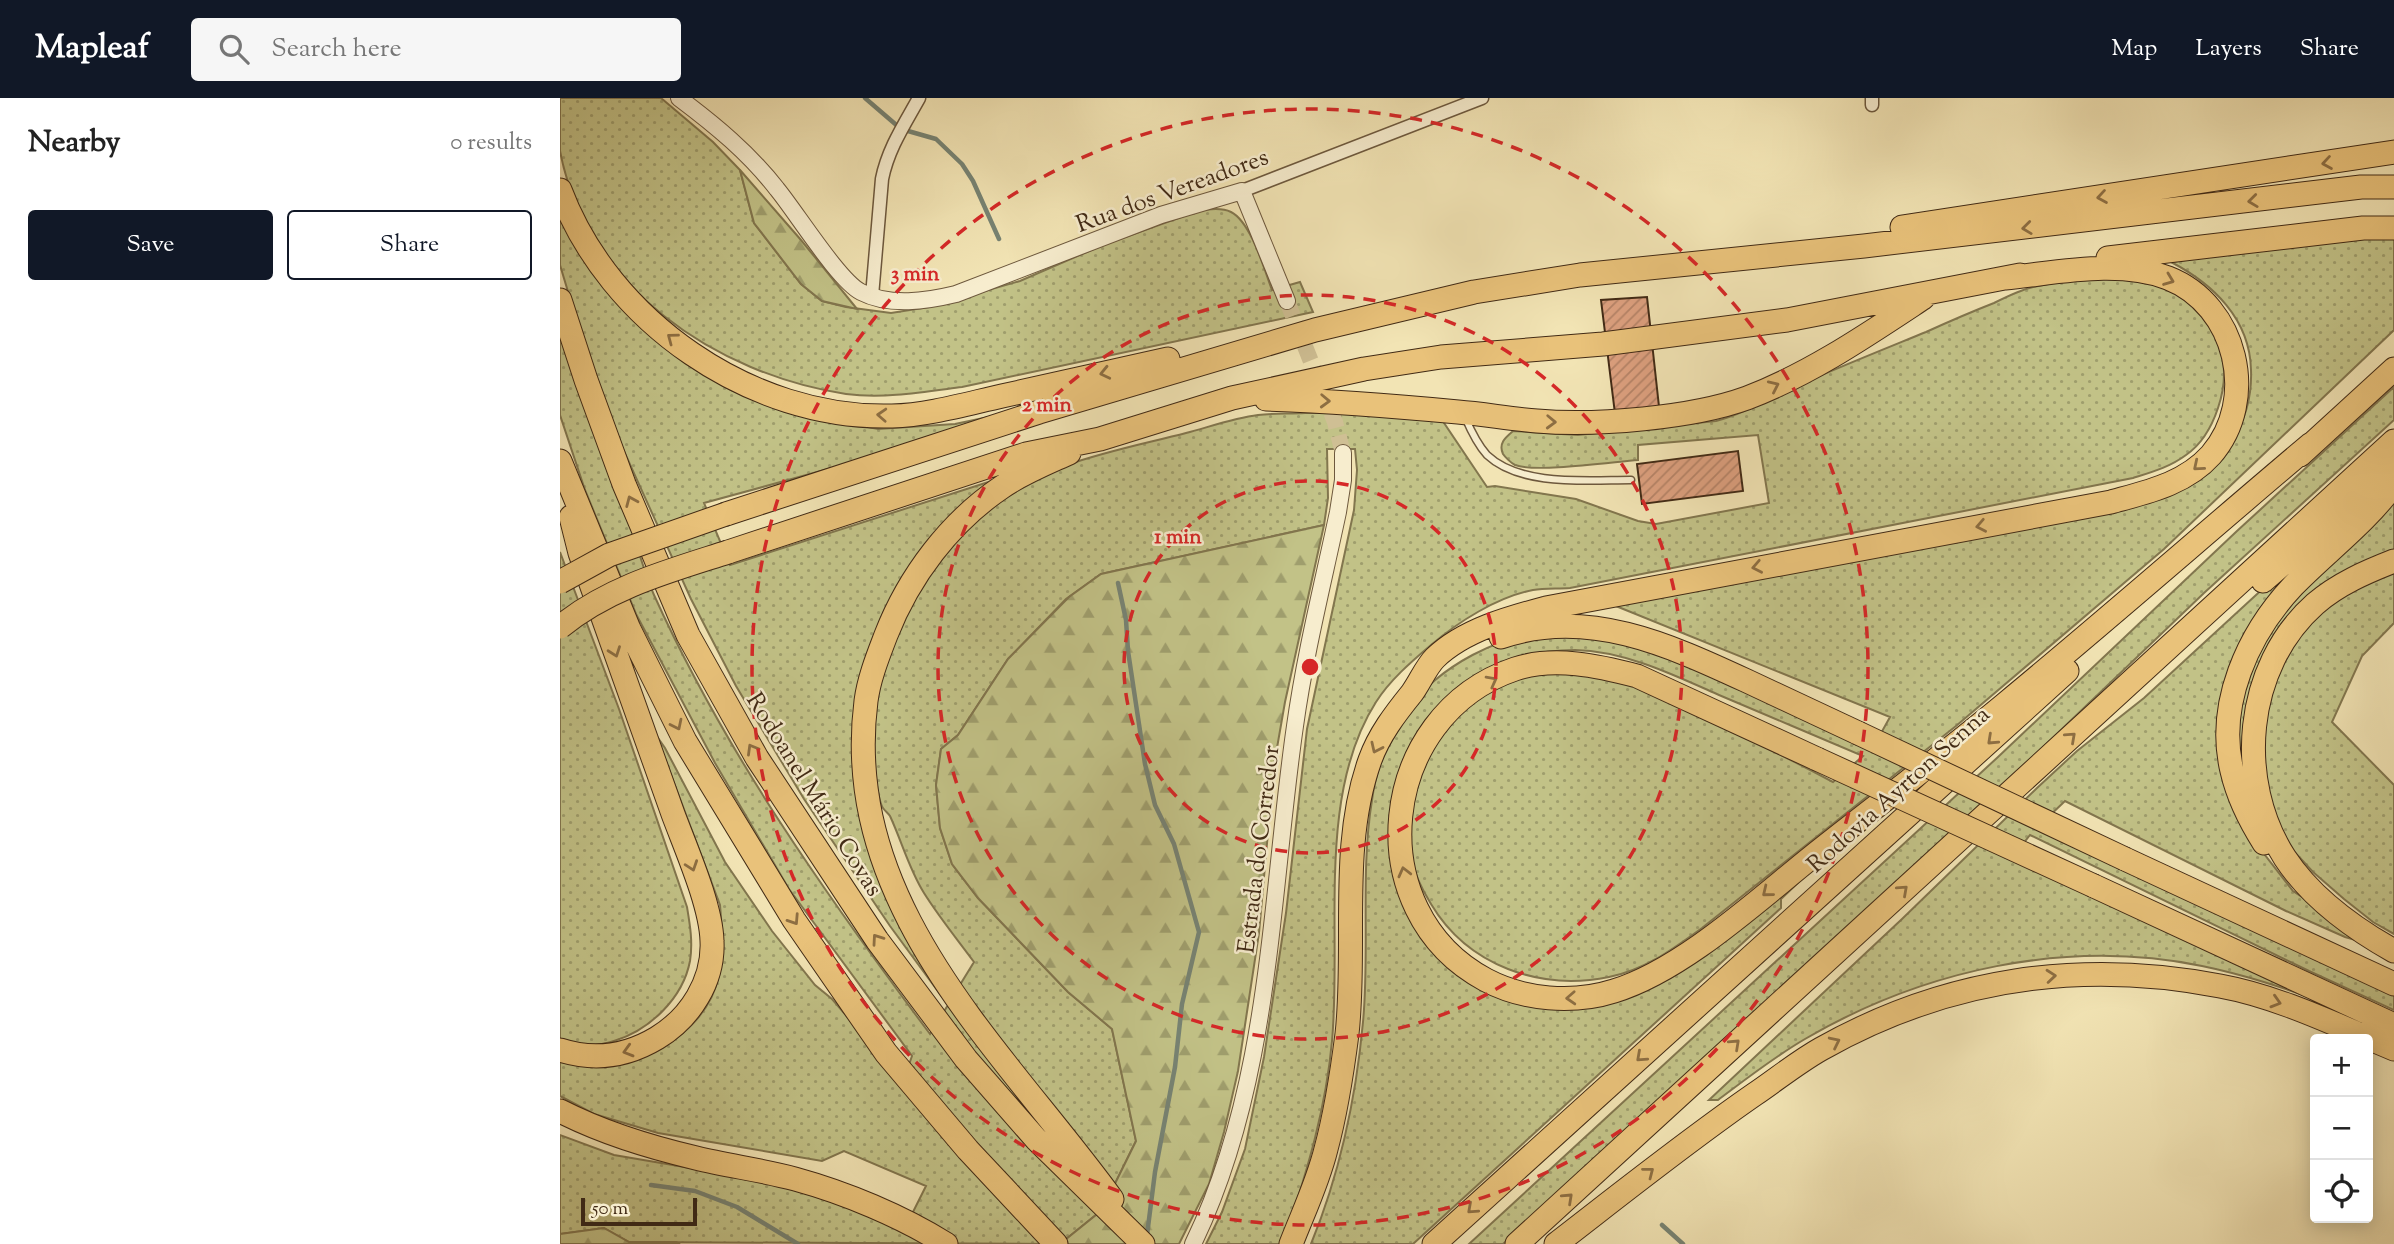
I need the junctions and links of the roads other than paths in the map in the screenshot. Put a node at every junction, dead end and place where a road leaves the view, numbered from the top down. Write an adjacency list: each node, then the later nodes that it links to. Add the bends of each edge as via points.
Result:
1 (679, 98): 12 (street, via 741,148 843,276)
2 (919, 98): 12 (street, via 892,145 882,179)
3 (1482, 98): 7 (street, Rua dos Vereadores)
4 (2394, 152): 9 (highway, one-way to 9)
5 (2394, 187): 9 (highway, one-way to 9)
6 (560, 190): 15 (highway, one-way to 6, via 1267,335 949,408 892,416 837,412 790,402 722,373 662,331 633,305 589,251)
7 (1242, 191): 12 (street, Rua dos Vereadores, via 1161,215 956,294 928,301); 14 (street)
8 (2394, 228): 10 (highway, via 2109,258)
9 (1680, 263): 15 (highway, via 1513,285)
10 (2005, 278): 11 (highway); 32 (highway, one-way to 32, via 2100,269 2140,271 2190,289 2211,308 2226,331 2237,378 2227,433 2209,457 2185,477 2111,502 1516,616 1454,643 1434,659)
11 (1934, 291): 17 (highway, via 1763,324 1364,369); 18 (highway, one-way to 11, via 1579,423 1711,408 1775,386 1853,344)
12 (872, 296)
13 (560, 300): 42 (highway, Rodoanel Mário Covas, one-way to 13, via 1036,1139 966,1059 916,995 757,758 688,635 624,484)
14 (1287, 301)
15 (1315, 330): 29 (highway, bridge, via 1039,412 726,514 609,555)
16 (2394, 369): 21 (highway, Rodovia Ayrton Senna)
17 (1232, 398): 18 (highway, one-way to 18, via 1343,401); 19 (highway)
18 (1463, 412): 26 (lane, via 1474,438 1503,466 1562,480)
19 (1100, 439): 30 (highway, bridge, via 1026,454 631,585 586,608); 42 (highway, via 1003,486 972,510 926,561 908,588 877,659 866,699 865,780 880,855 915,933 998,1057)
20 (2394, 442): 31 (highway)
21 (2312, 444): 36 (highway, one-way to 36, bridge, via 2005,705 1715,934 1664,970 1614,991 1562,999 1487,981 1436,940 1411,897 1400,856 1407,779 1441,718 1464,698 1517,668 1545,664 1606,668 1637,676 1817,759 2094,886); 45 (highway, Rodovia Ayrton Senna, one-way to 45, via 1895,829)
22 (1343, 453): 43 (street, Estrada do Corredor, via 1338,512 1295,723 1260,1012 1231,1143)
23 (560, 461): 41 (highway, one-way to 41, via 629,629 685,741 794,920 886,1053)
24 (2394, 467): 31 (highway, via 2218,621)
25 (560, 469): 38 (highway, one-way to 38, via 580,553 692,867 712,941 703,989 669,1031 629,1052 602,1056)
26 (1631, 480)
27 (2394, 484): 33 (highway, via 2275,606 2243,660 2233,698 2228,734 2239,795 2273,857)
28 (2394, 561): 33 (highway, via 2361,574 2314,605 2278,651 2257,707 2253,769 2261,803 2286,860)
29 (560, 582)
30 (560, 628)
31 (2133, 680): 46 (highway, one-way to 31)
32 (1413, 691): 35 (highway, bridge, via 1452,659 1519,631 1550,625 1615,630 1687,653); 44 (highway, one-way to 44, via 1382,734 1362,788 1354,840 1347,1032 1337,1099 1325,1152)
33 (2305, 881): 34 (highway, via 2359,931)
34 (2394, 951)
35 (2394, 984)
36 (2394, 1025)
37 (2394, 1049): 47 (highway, one-way to 37, via 1718,1119 1820,1049 1941,996 1997,982 2110,974 2222,986 2287,1006)
38 (560, 1050)
39 (560, 1111): 40 (highway, via 637,1142 795,1179 845,1196)
40 (946, 1244)
41 (1056, 1244)
42 (1144, 1244)
43 (1193, 1244)
44 (1291, 1244)
45 (1434, 1244)
46 (1517, 1244)
47 (1556, 1244)

